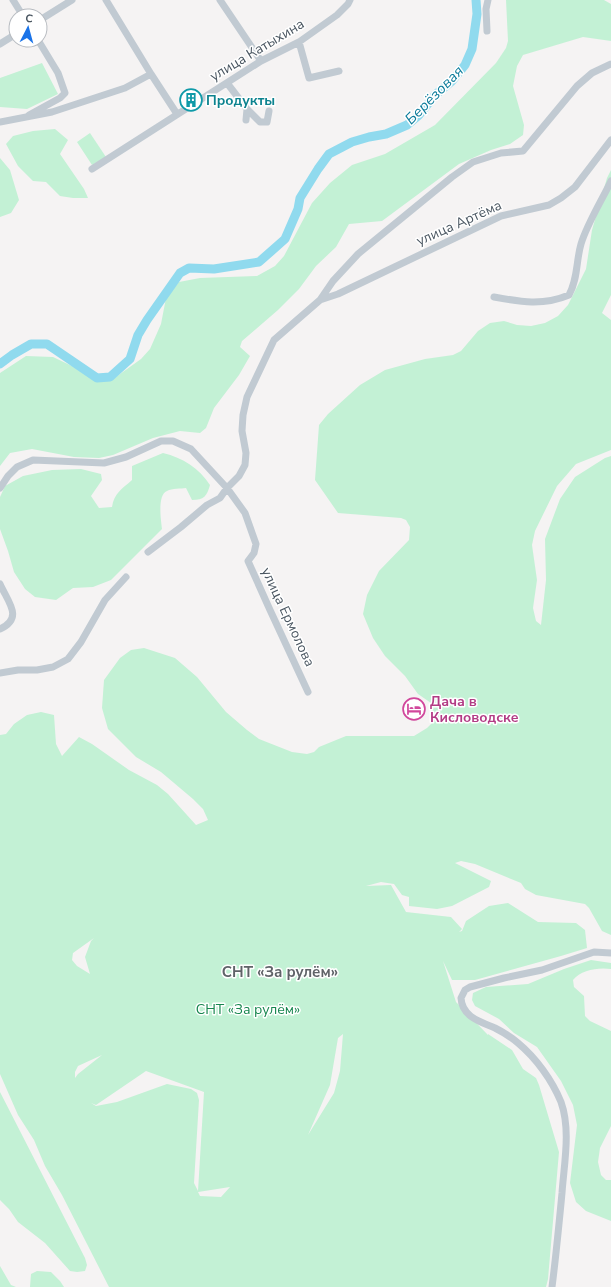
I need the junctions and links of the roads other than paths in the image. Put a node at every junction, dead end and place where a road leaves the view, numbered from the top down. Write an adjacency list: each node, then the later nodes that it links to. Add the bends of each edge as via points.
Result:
1 (72, 0): 6 (street)
2 (106, 0): 13 (street)
3 (220, 0): 10 (street)
4 (350, 0): 8 (street, улица Катыхина, via 337,15)
5 (488, 0): 7 (street)
6 (48, 15)
7 (487, 31)
8 (299, 42): 10 (street, улица Катыхина); 12 (street, via 309,78)
9 (43, 48): 18 (street, via 58,73 65,93)
10 (261, 61): 14 (street, улица Катыхина)
11 (611, 64): 25 (street, via 592,73 577,86 523,151 501,153 472,162 452,177 358,254 333,281)
12 (339, 71)
13 (151, 74): 17 (street); 18 (street, via 125,88)
14 (227, 83): 15 (street); 17 (street, улица Катыхина)
15 (246, 109): 16 (street, via 260,122 267,122); 19 (street)
16 (269, 111)
17 (178, 114): 22 (street, улица Катыхина)
18 (26, 118): 20 (street)
19 (246, 120)
20 (0, 122)
21 (611, 140): 25 (street, улица Артёма, via 575,187 549,205 501,216 338,294)
22 (92, 169)
23 (611, 182): 24 (street, via 582,242 569,295 546,302 525,302)
24 (494, 297)
25 (320, 300): 27 (street, via 274,340 247,398 243,415 245,465 239,476)
26 (0, 488): 27 (street, улица Ермолова, via 17,467 33,460 104,463 126,457 160,441 173,441 191,449)
27 (227, 488): 28 (street, via 220,498 207,504); 33 (street, улица Ермолова, via 245,512 256,544 254,553 248,561)
28 (148, 552)
29 (126, 577): 32 (street, via 105,600 68,659 53,667)
30 (0, 584): 31 (street, via 14,615 10,623)
31 (0, 629)
32 (0, 673)
33 (308, 692)
34 (611, 953): 35 (street, via 594,952 542,970 476,985 465,990 461,998 463,1008 472,1017 508,1036 528,1053 547,1076 560,1102 565,1118 566,1140)
35 (552, 1287)

